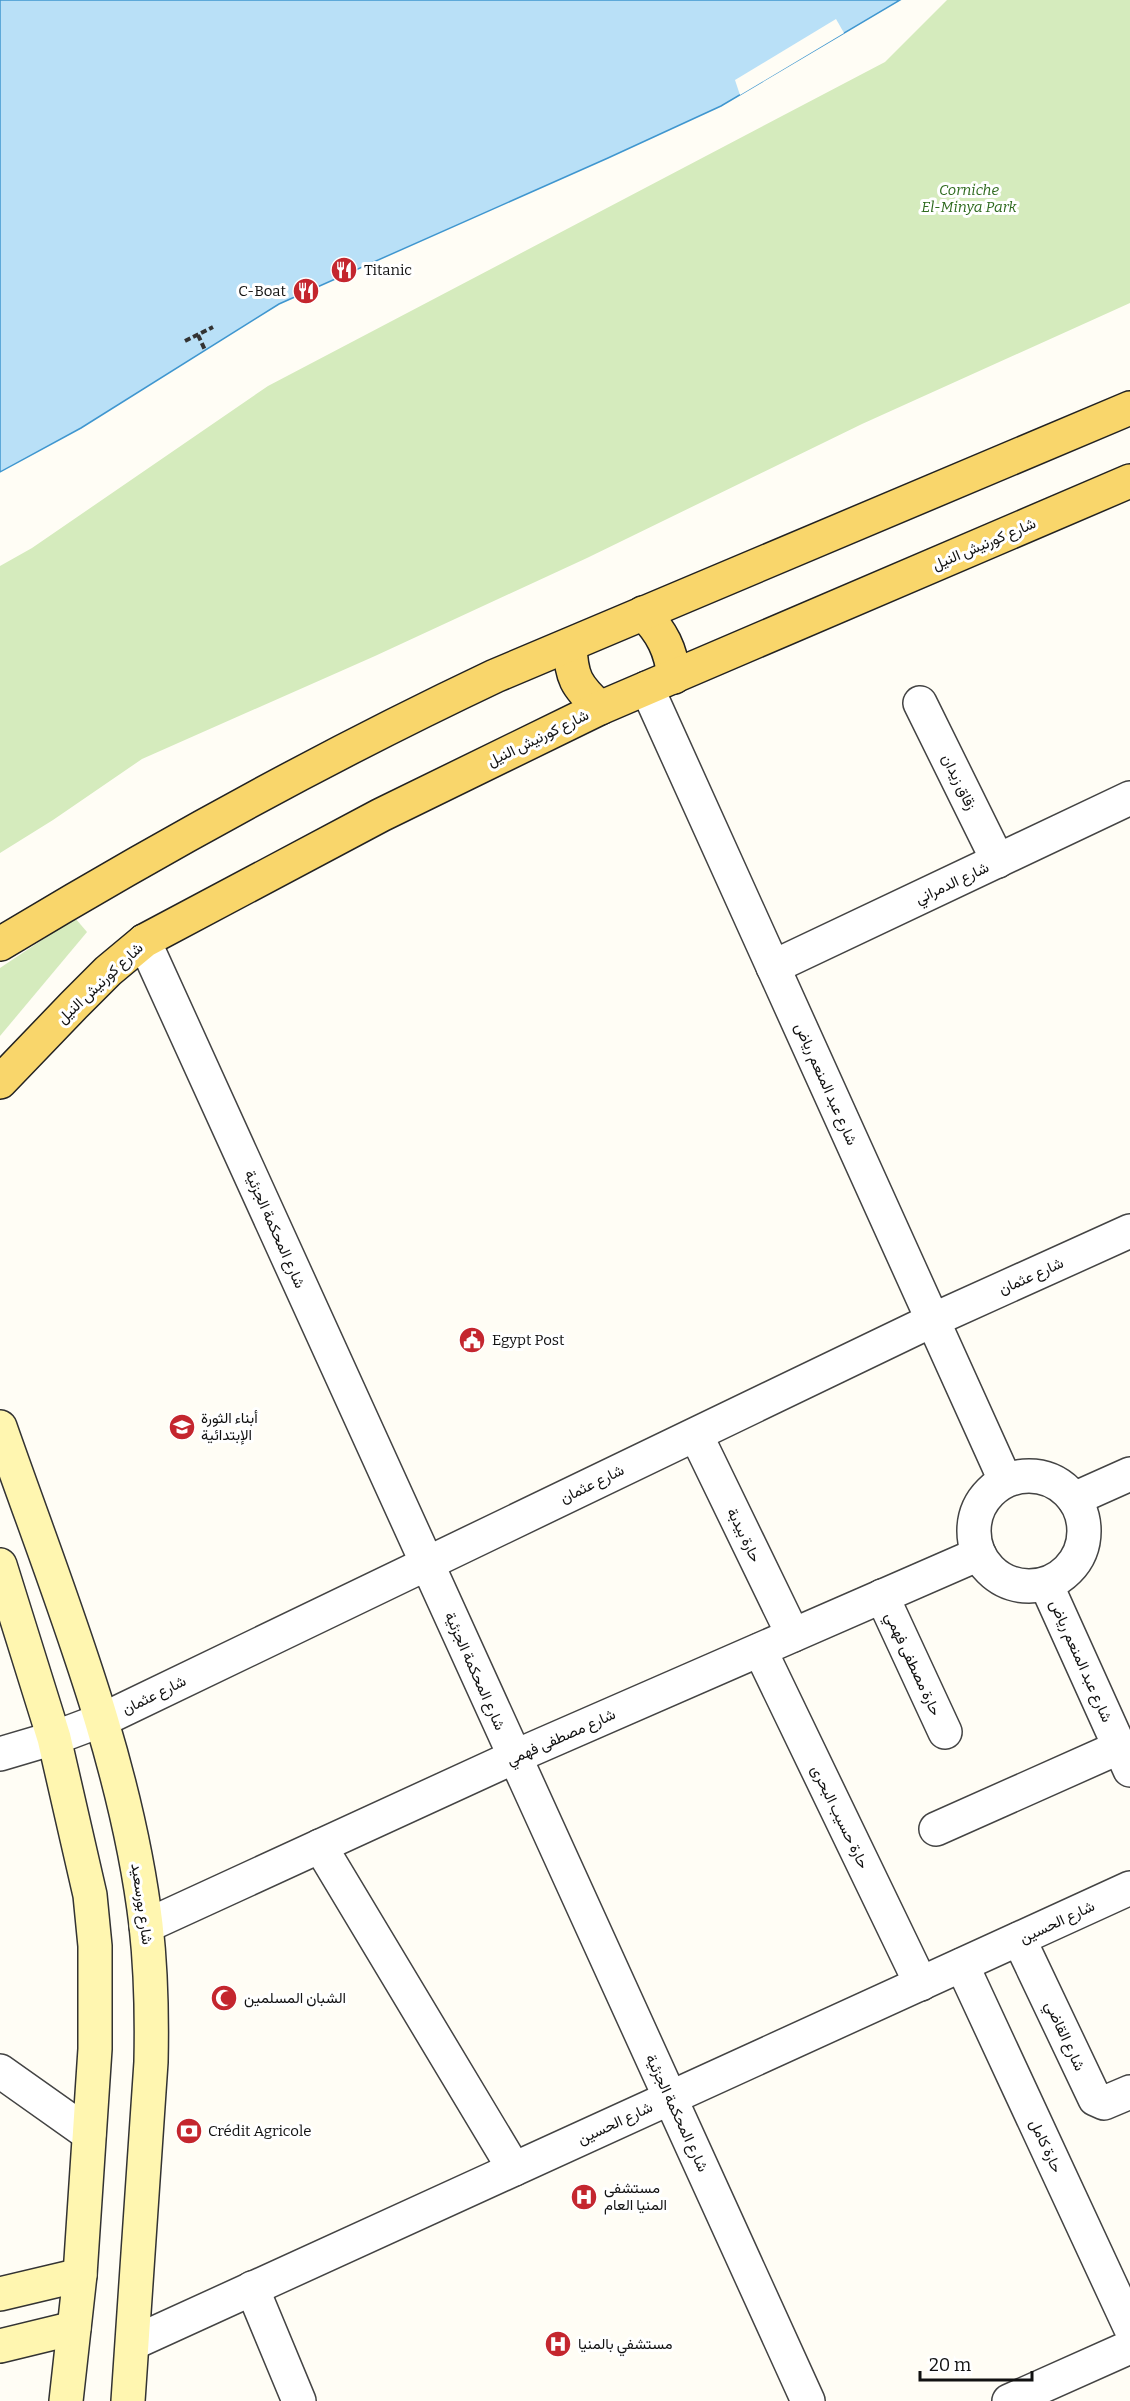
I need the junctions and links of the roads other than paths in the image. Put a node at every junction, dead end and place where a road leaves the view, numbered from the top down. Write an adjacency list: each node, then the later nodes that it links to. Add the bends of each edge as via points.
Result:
1 (1130, 408): 3 (main road)
2 (1130, 481): 5 (main road, شارع كورنيش النيل)
3 (643, 613): 4 (main road); 5 (main road, via 666,641)
4 (570, 645): 7 (main road, via 575,682); 11 (main road, via 495,676 322,761)
5 (661, 682): 7 (main road, شارع كورنيش النيل); 12 (street, شارع عبد المنعم رياض)
6 (920, 703): 9 (street, زقاق زيدان)
7 (600, 708): 10 (main road, شارع كورنيش النيل, via 381,815)
8 (1130, 798): 9 (street, شارع الدمراني)
9 (998, 861): 12 (street, شارع الدمراني)
10 (144, 941): 13 (main road, شارع كورنيش النيل, via 108,971); 22 (street, شارع المحكمة الجزئية)
11 (0, 944)
12 (773, 967): 15 (street, شارع عبد المنعم رياض)
13 (0, 1082)
14 (1130, 1231): 15 (street, شارع عثمان)
15 (933, 1320): 17 (street, شارع عثمان); 19 (street, شارع عبد المنعم رياض)
16 (0, 1427): 28 (main road, شارع بورسعيد)
17 (696, 1435): 22 (street, شارع عثمان); 26 (street, حارة بيدبة)
18 (1130, 1474): 20 (street)
19 (1005, 1480): 20 (street, via 1024,1475 1043,1477 1061,1485); 21 (street, via 988,1493 977,1512 973,1533)
20 (1074, 1498): 24 (street, via 1084,1523 1082,1548 1069,1571)
21 (979, 1554): 24 (street, via 990,1571 1007,1582 1026,1587); 25 (street, شارع مصطفى فهمي)
22 (427, 1563): 28 (street, شارع عثمان); 32 (street, شارع المحكمة الجزئية)
23 (0, 1565): 30 (main road)
24 (1046, 1584): 33 (street, شارع عبد المنعم رياض)
25 (882, 1596): 26 (street, شارع مصطفى فهمي); 29 (street, حارة مصطفى فهمي)
26 (793, 1635): 27 (street, شارع مصطفى فهمي)
27 (760, 1650): 32 (street, شارع مصطفى فهمي); 40 (street, حارة حسيب البحرى)
28 (102, 1720): 30 (street, شارع عثمان); 37 (main road, شارع بورسعيد, via 134,1853)
29 (945, 1732)
30 (54, 1738): 31 (street, شارع عثمان); 44 (main road, via 90,1895 95,1946 95,2049)
31 (0, 1754)
32 (514, 1757): 35 (street, شارع مصطفى فهمي); 43 (street, شارع المحكمة الجزئية)
33 (1125, 1758): 34 (street)
34 (936, 1828)
35 (320, 1846): 37 (street, شارع مصطفى فهمي); 45 (street)
36 (1130, 1888): 38 (street, شارع الحسين)
37 (146, 1926): 51 (main road, شارع بورسعيد, via 151,2062)
38 (1019, 1939): 39 (street, شارع الحسين); 42 (street, شارع القاضي, via 1095,2099 1104,2103)
39 (962, 1965): 40 (street, شارع الحسين); 49 (street, حارة كامل)
40 (921, 1984): 43 (street, شارع الحسين)
41 (0, 2071): 44 (street)
42 (1130, 2092)
43 (670, 2098): 45 (street, شارع الحسين); 57 (street, شارع المحكمة الجزئية)
44 (89, 2134): 46 (main road)
45 (514, 2169): 47 (street, شارع الحسين)
46 (80, 2275): 48 (main road); 50 (main road)
47 (252, 2288): 51 (street, شارع الحسين); 56 (street)
48 (0, 2294)
49 (1130, 2326)
50 (74, 2328): 52 (main road); 54 (main road)
51 (133, 2343): 55 (main road, شارع بورسعيد)
52 (0, 2346)
53 (1130, 2347): 58 (street)
54 (66, 2401)
55 (128, 2401)
56 (299, 2401)
57 (808, 2401)
58 (1009, 2401)

